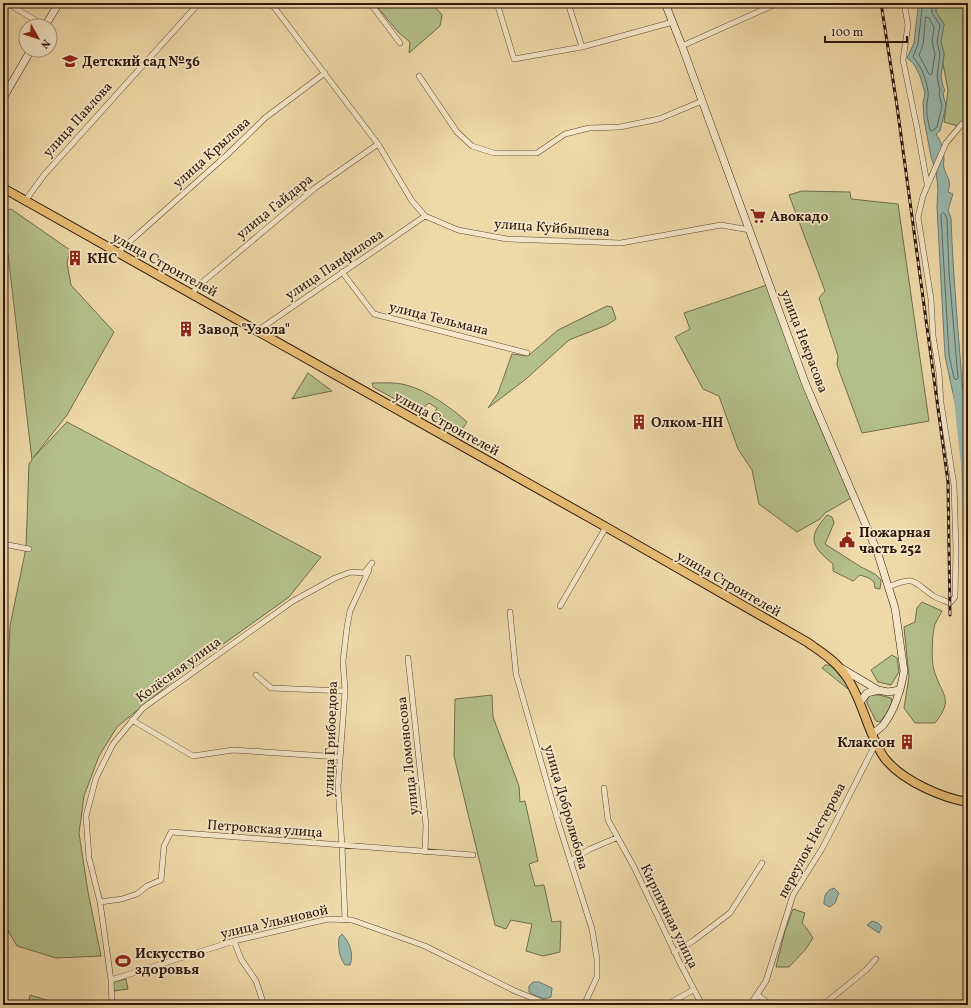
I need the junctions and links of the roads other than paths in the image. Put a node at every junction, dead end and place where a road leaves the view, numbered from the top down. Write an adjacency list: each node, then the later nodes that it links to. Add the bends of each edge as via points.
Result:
1 (6, 3): 11 (street)
2 (59, 3): 12 (street)
3 (199, 3): 26 (street, улица Павлова, via 53,164)
4 (271, 3): 18 (street, улица Куйбышева)
5 (370, 3): 14 (street)
6 (497, 3): 16 (street, via 514,59)
7 (568, 3): 16 (street)
8 (665, 3): 13 (street, улица Некрасова)
9 (778, 3): 15 (street)
10 (904, 3): 24 (street, via 908,25 903,60)
11 (31, 18)
12 (50, 18)
13 (672, 22): 15 (street, улица Некрасова); 16 (street)
14 (400, 43)
15 (682, 46): 21 (street, улица Некрасова)
16 (582, 47)
17 (26, 58): 20 (street)
18 (325, 73): 23 (street, улица Куйбышева); 29 (street, улица Крылова, via 265,118)
19 (419, 76): 21 (street, via 457,132 472,146 494,153 537,153 565,134 589,128 620,127 659,119)
20 (3, 98)
21 (702, 101): 28 (street, улица Некрасова)
22 (968, 120): 24 (street, via 946,143)
23 (378, 144): 27 (street, улица Куйбышева, via 412,201); 31 (street, улица Гайдара, via 315,188 198,286)
24 (927, 185): 38 (street, via 918,217 954,484 955,597 950,602 934,597 918,583 908,580)
25 (3, 188): 26 (main road, улица Строителей)
26 (25, 201): 29 (main road, улица Строителей)
27 (425, 216): 28 (street, улица Куйбышева, via 458,230 507,239 621,243 721,225); 30 (street, улица Панфилова)
28 (750, 230): 38 (street, улица Некрасова, via 806,385 877,551)
29 (117, 253): 31 (main road, улица Строителей)
30 (342, 272): 32 (street, улица Панфилова); 33 (street, улица Тельмана, via 374,314)
31 (192, 294): 32 (main road, улица Строителей)
32 (258, 331): 34 (main road, улица Строителей)
33 (527, 353)
34 (606, 527): 39 (street); 42 (main road, улица Строителей, via 807,642)
35 (3, 544): 36 (street)
36 (29, 549)
37 (372, 563): 46 (street, улица Грибоедова, via 356,595 346,627); 48 (street, Колёсная улица, via 364,572 351,572 335,578 294,601 143,708)
38 (888, 588): 45 (street, улица Некрасова, via 895,608 904,671)
39 (560, 606)
40 (510, 612): 58 (street, улица Добролюбова, via 516,674)
41 (408, 658): 56 (street, улица Ломоносова, via 426,825)
42 (839, 666): 44 (street); 47 (main road, улица Строителей)
43 (256, 675): 46 (street, via 271,688)
44 (878, 690): 45 (street); 47 (street, via 867,693)
45 (900, 690): 49 (street, улица Некрасова, via 883,725)
46 (344, 691): 51 (street, улица Грибоедова)
47 (860, 702): 49 (main road, улица Строителей)
48 (132, 720): 51 (street, via 193,756 233,750); 60 (street, Колёсная улица, via 113,744 96,778 86,816 88,858)
49 (872, 734): 50 (main road, улица Строителей)
50 (876, 744): 53 (main road, улица Строителей, via 887,761 909,779 945,796); 67 (street, переулок Нестерова, via 823,847 793,895 766,981)
51 (340, 757): 55 (street, улица Грибоедова, via 338,787)
52 (604, 788): 54 (street, Кирпичная улица, via 608,820)
53 (968, 802)
54 (616, 838): 58 (street); 63 (street, Кирпичная улица, via 634,867)
55 (342, 846): 56 (street, Петровская улица); 60 (street, Петровская улица, via 171,832 164,846 161,880 137,894); 61 (street, улица Грибоедова)
56 (425, 852): 57 (street, Петровская улица)
57 (473, 855)
58 (570, 861): 71 (street, улица Добролюбова, via 592,929 597,959 597,977)
59 (762, 863): 63 (street, via 730,913)
60 (100, 902): 65 (street, Колёсная улица)
61 (344, 920): 62 (street, улица Ульяновой, via 328,919); 70 (street, улица Ульяновой, via 352,920 425,946 515,991)
62 (234, 941): 65 (street, улица Ульяновой); 69 (street, via 241,959 256,981)
63 (674, 952): 66 (street, Кирпичная улица)
64 (876, 959): 76 (street)
65 (111, 980): 68 (street, Колёсная улица)
66 (693, 990): 72 (street); 73 (street, Кирпичная улица)
67 (758, 995): 74 (street, переулок Нестерова); 75 (street)
68 (112, 1005)
69 (264, 1005)
70 (550, 1005)
71 (584, 1005)
72 (666, 1005)
73 (702, 1005)
74 (750, 1005)
75 (770, 1005)
76 (823, 1005)

